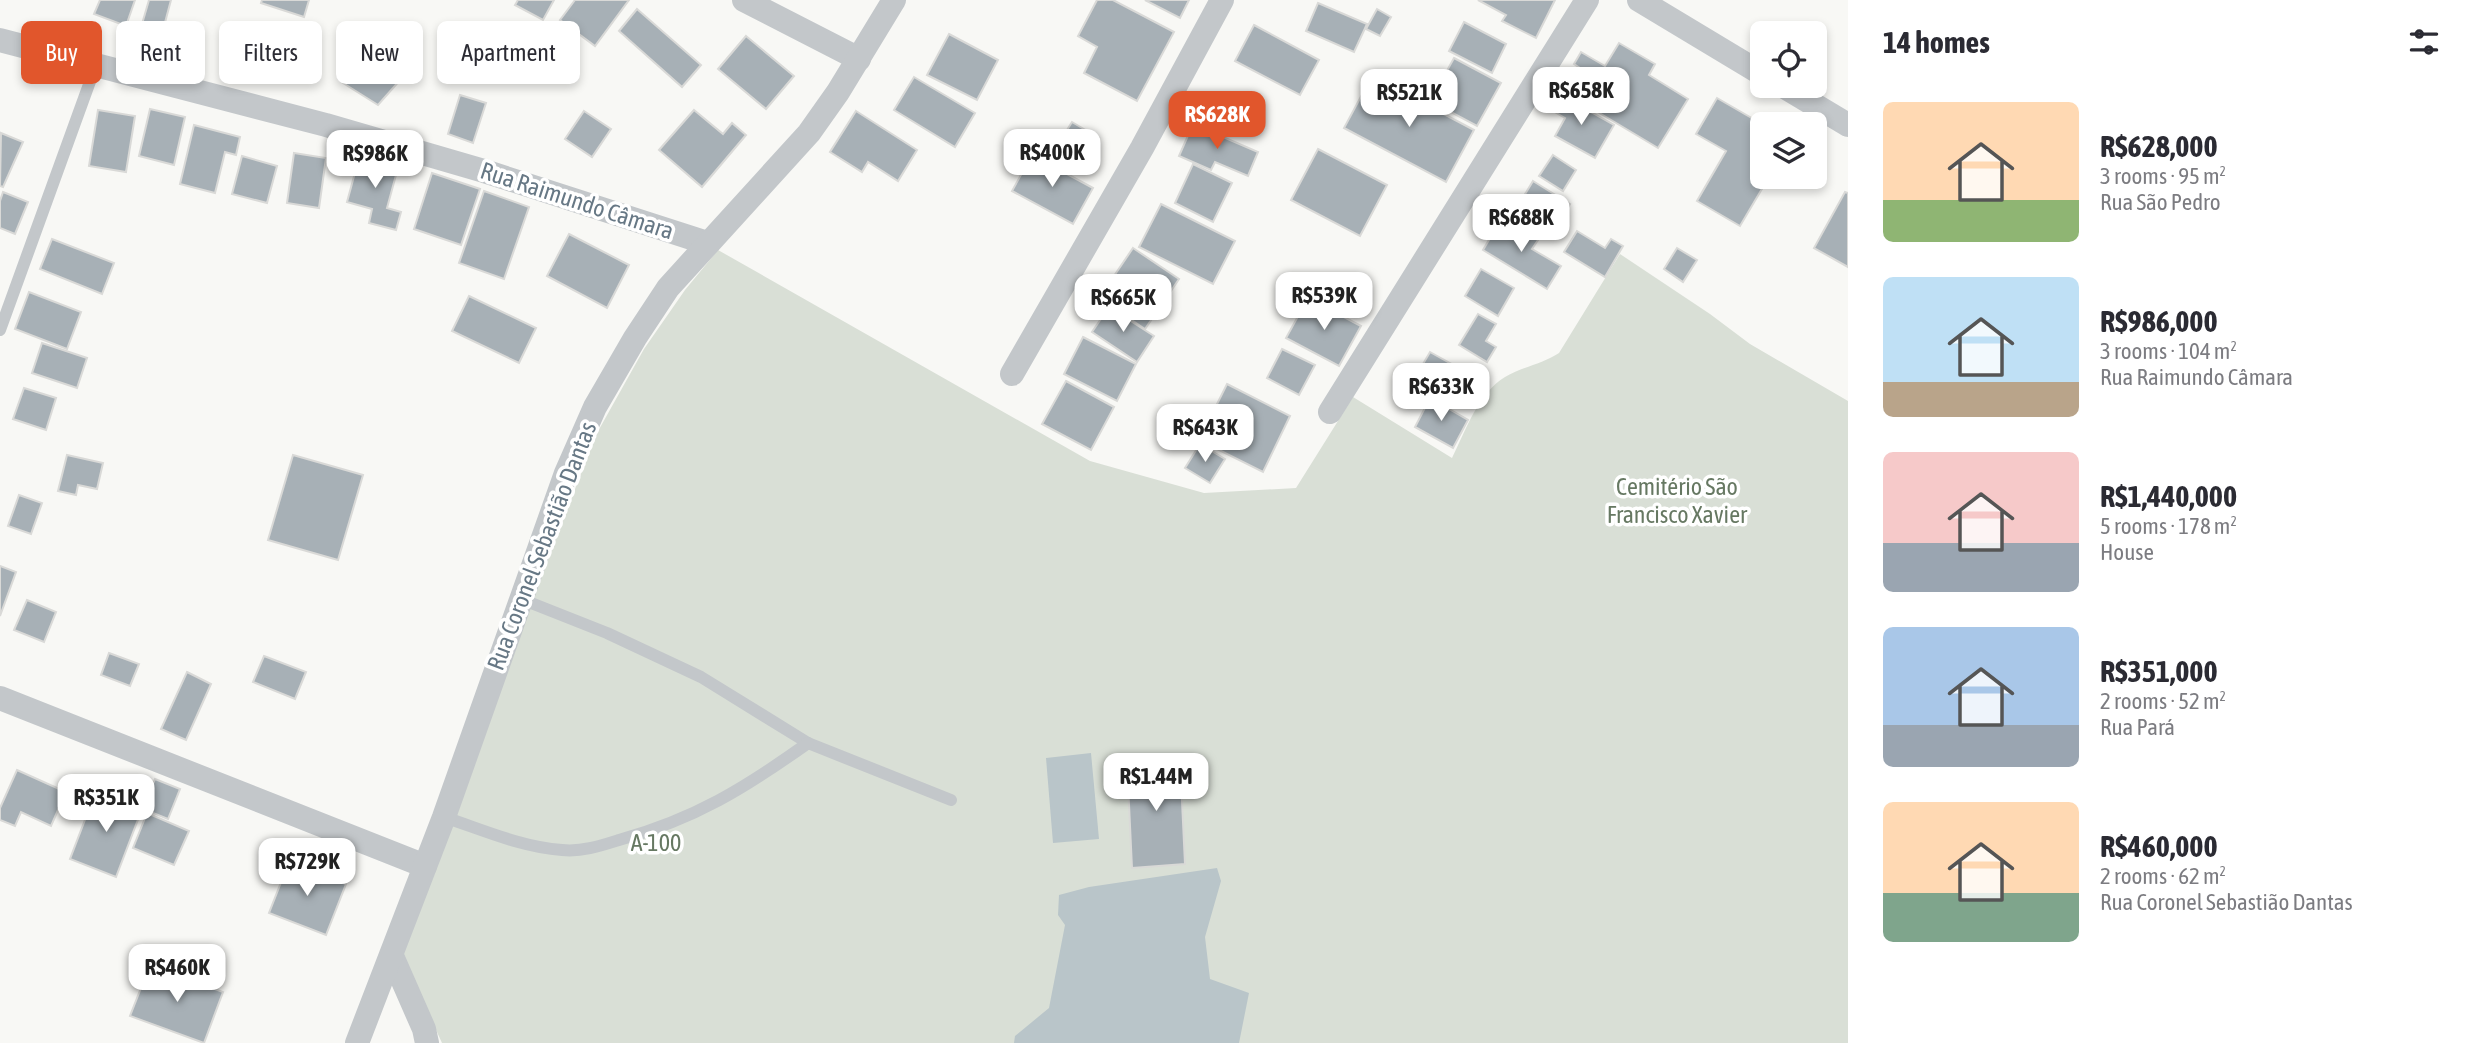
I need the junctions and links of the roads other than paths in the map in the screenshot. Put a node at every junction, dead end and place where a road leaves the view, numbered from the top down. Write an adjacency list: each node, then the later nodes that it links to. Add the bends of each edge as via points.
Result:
1 (744, 0): 8 (street)
2 (894, 0): 8 (street, Rua Coronel Sebastião Dantas)
3 (1222, 0): 16 (street)
4 (1587, 0): 17 (street)
5 (1639, 0): 10 (street)
6 (0, 40): 7 (street, Rua Raimundo Câmara)
7 (21, 45)
8 (859, 59): 14 (street, Rua Coronel Sebastião Dantas, via 809,133)
9 (102, 67): 14 (street, Rua Raimundo Câmara, via 484,171)
10 (1750, 67)
11 (89, 84): 15 (lane)
12 (1803, 98): 13 (street)
13 (1848, 125)
14 (707, 243): 18 (street, Rua Coronel Sebastião Dantas, via 668,288 595,407)
15 (0, 330)
16 (1012, 374)
17 (1331, 412)
18 (521, 599): 20 (lane, via 701,677); 22 (street, Rua Coronel Sebastião Dantas)
19 (0, 698): 23 (street)
20 (808, 743): 21 (lane); 22 (lane, via 748,785 700,811 590,849 530,846)
21 (951, 800)
22 (444, 817): 23 (street, Rua Coronel Sebastião Dantas)
23 (425, 866): 24 (street, Rua Coronel Sebastião Dantas)
24 (391, 956): 25 (street, Rua Coronel Sebastião Dantas); 26 (street)
25 (357, 1043)
26 (427, 1043)

